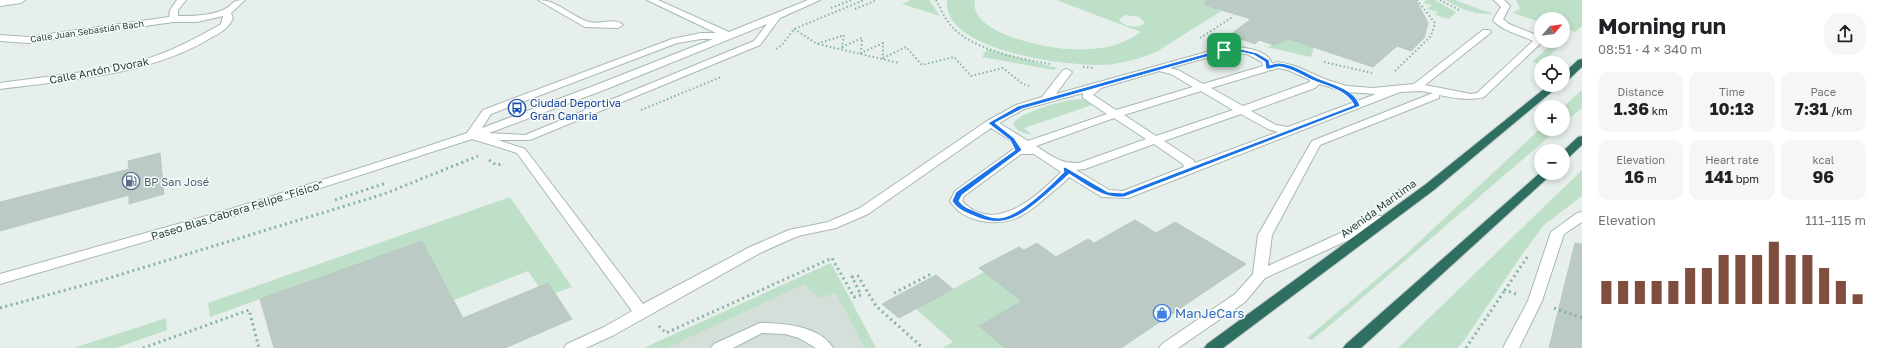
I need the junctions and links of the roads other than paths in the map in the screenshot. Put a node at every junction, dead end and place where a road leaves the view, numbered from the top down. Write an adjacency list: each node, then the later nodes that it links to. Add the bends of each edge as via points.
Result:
1 (21, 0): 8 (street)
2 (182, 0): 12 (street, via 174,10)
3 (241, 0): 9 (street)
4 (542, 0): 13 (street, via 588,26)
5 (651, 0): 11 (street)
6 (816, 0): 10 (street, Paseo Blas Cabrera Felipe "Físico")
7 (1498, 0): 27 (street, via 1506,6 1498,20 1536,38 1538,42 1480,95 1473,97)
8 (0, 3)
9 (226, 12): 12 (street, Calle Juan Sebastián Bach, via 196,19); 25 (street, Calle Antón Dvorak, via 228,18 225,26 194,44 149,61 83,75)
10 (776, 16): 15 (street, Paseo Blas Cabrera Felipe "Físico"); 18 (street, Paseo Blas Cabrera Felipe "Físico", via 757,43)
11 (688, 18): 15 (street); 17 (street, via 690,31)
12 (173, 19): 16 (street, Calle Juan Sebastián Bach, via 28,40)
13 (618, 25)
14 (1486, 32): 27 (street)
15 (730, 36): 17 (street, Paseo Blas Cabrera Felipe "Físico", via 701,36); 18 (street); 39 (street, Paseo Blas Cabrera Felipe "Físico")
16 (0, 38)
17 (675, 41): 39 (street, Paseo Blas Cabrera Felipe "Físico", via 486,112)
18 (716, 60): 40 (street, Paseo Blas Cabrera Felipe "Físico")
19 (1582, 62): 23 (highway)
20 (1268, 68): 21 (street, via 1264,58 1236,49 1224,50); 24 (street, via 1286,66); 28 (street)
21 (1158, 69): 26 (street); 28 (street, via 1174,72)
22 (1067, 72): 33 (street)
23 (1570, 73)
24 (1315, 79): 29 (street); 35 (street, via 1311,86)
25 (0, 86)
26 (1097, 86): 33 (street); 36 (street, via 1088,92 1087,96)
27 (1418, 86): 30 (street)
28 (1202, 88): 35 (street); 36 (street)
29 (1338, 88): 30 (street, via 1362,91); 34 (street, via 1353,99)
30 (1398, 89): 34 (street)
31 (1546, 92): 49 (highway, Avenida Maritima)
32 (1435, 96): 51 (street, via 1316,143 1265,235)
33 (1048, 97): 37 (street, via 1020,107)
34 (1357, 106): 38 (street)
35 (1242, 110): 38 (street, via 1272,127); 42 (street)
36 (1117, 115): 42 (street); 43 (street)
37 (991, 123): 43 (street, via 1016,135); 43 (street, via 1012,139); 53 (street, via 864,211 831,225 794,233 755,250)
38 (1290, 131): 47 (street)
39 (471, 135): 40 (street, Paseo Blas Cabrera Felipe "Físico"); 45 (street); 52 (street, Paseo Blas Cabrera Felipe "Físico", via 326,184)
40 (526, 138): 45 (street)
41 (1582, 139): 44 (highway)
42 (1156, 140): 46 (street, via 1081,166); 47 (street, via 1189,162 1190,168)
43 (1031, 147): 46 (street); 46 (street, via 959,194 956,201 959,206 984,218 1009,218 1020,213 1059,180 1067,172)
44 (1570, 150)
45 (524, 154): 53 (street)
46 (1063, 168): 47 (street, via 1106,194 1115,196)
47 (1186, 172)
48 (1539, 180): 59 (highway)
49 (1393, 215): 51 (street); 58 (highway, Avenida Maritima)
50 (1582, 216): 60 (street, via 1558,232 1535,301)
51 (1260, 275): 57 (street, via 1240,298)
52 (0, 279)
53 (641, 312): 54 (street, via 609,331)
54 (572, 348)
55 (719, 348): 56 (street, via 760,328 786,329 804,334)
56 (825, 348)
57 (1167, 348)
58 (1212, 348)
59 (1351, 348)
60 (1511, 348)

